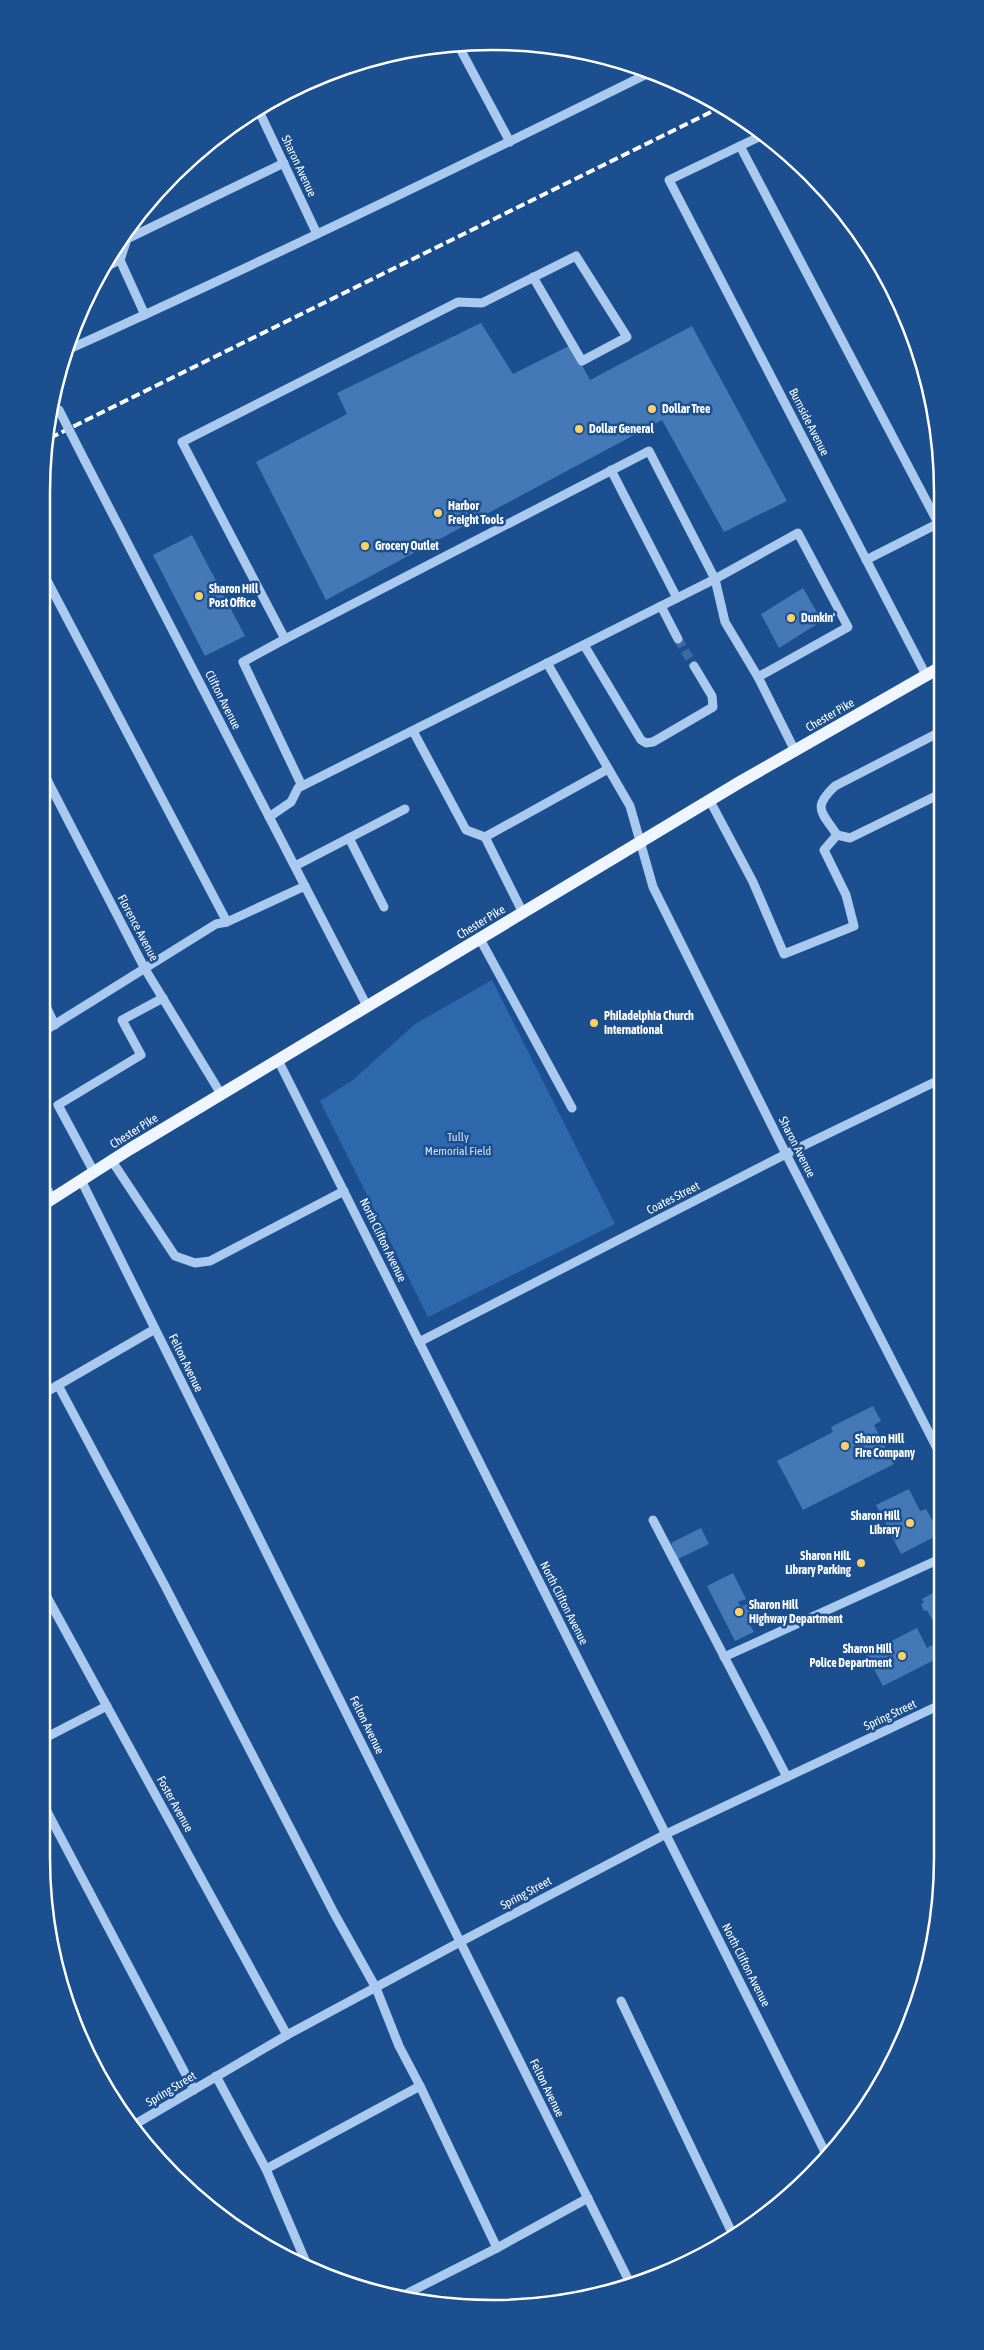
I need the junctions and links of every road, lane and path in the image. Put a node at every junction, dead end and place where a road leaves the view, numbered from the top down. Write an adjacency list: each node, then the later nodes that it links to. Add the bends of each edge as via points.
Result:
1 (461, 51): 5 (street)
2 (642, 76): 5 (street)
3 (261, 115): 7 (street, Sharon Avenue)
4 (757, 138): 6 (street)
5 (510, 142): 8 (street)
6 (740, 146): 18 (street); 20 (street, Burnside Avenue, via 669,180)
7 (284, 163): 8 (street, Sharon Avenue); 9 (street)
8 (316, 234): 14 (street)
9 (129, 239)
10 (126, 244): 11 (street)
11 (120, 260): 12 (street); 14 (street)
12 (114, 263)
13 (534, 277): 13 (street, via 576,256 627,337 582,361); 25 (street, via 482,302 458,302 182,442)
14 (145, 315): 15 (street)
15 (74, 346)
16 (58, 408): 42 (street, Clifton Avenue, bridge)
17 (611, 470): 21 (street, via 649,451); 23 (street); 25 (street)
18 (934, 515)
19 (934, 525): 20 (street)
20 (866, 560): 31 (street, Burnside Avenue)
21 (715, 579): 23 (street); 32 (street, via 725,622); 32 (street, via 798,533 848,627)
22 (50, 586): 51 (street)
23 (677, 598): 24 (street)
24 (661, 606): 26 (street); 27 (street)
25 (284, 639): 38 (street, via 243,662)
26 (678, 639)
27 (584, 645): 28 (street); 29 (street, via 641,740 646,743 653,742 713,706 712,696)
28 (547, 664): 33 (street); 36 (street, Sharon Avenue)
29 (694, 666)
30 (934, 671): 31 (main road, Chester Pike)
31 (926, 676): 35 (main road, Chester Pike)
32 (758, 677): 35 (street)
33 (413, 730): 38 (street); 44 (street, via 466,830)
34 (934, 735): 43 (street, via 835,786 822,798 821,810)
35 (795, 750): 40 (main road, Chester Pike)
36 (608, 769): 44 (street); 46 (street, Sharon Avenue, via 630,806)
37 (50, 785): 53 (street, Florence Avenue)
38 (302, 786): 42 (street, via 291,802)
39 (934, 797): 43 (street, via 850,838)
40 (710, 801): 43 (street, via 753,882 784,954 854,926 846,895 824,850); 46 (main road, Chester Pike)
41 (405, 809): 45 (street)
42 (269, 817): 47 (street, Clifton Avenue)
43 (837, 835)
44 (485, 837): 50 (street)
45 (349, 838): 47 (street); 49 (street)
46 (640, 843): 50 (main road, Chester Pike); 63 (street, Sharon Avenue, via 653,887)
47 (295, 866): 48 (street, Clifton Avenue)
48 (305, 886): 51 (street); 55 (street, Clifton Avenue)
49 (384, 907)
50 (524, 913): 52 (main road, Chester Pike)
51 (227, 922): 53 (street, via 216,924)
52 (480, 939): 55 (main road, Chester Pike); 62 (street)
53 (145, 969): 54 (street, Florence Avenue); 57 (street)
54 (163, 998): 61 (street, Florence Avenue); 65 (street, via 122,1020 141,1055 58,1105)
55 (367, 1006): 59 (main road, Chester Pike)
56 (50, 1015): 57 (street)
57 (55, 1025): 58 (street)
58 (50, 1028)
59 (278, 1060): 61 (main road, Chester Pike); 67 (street, North Clifton Avenue)
60 (934, 1082): 63 (street, Coates Street)
61 (221, 1094): 64 (main road, Chester Pike)
62 (572, 1108)
63 (786, 1154): 72 (street, Coates Street); 75 (street, Sharon Avenue)
64 (112, 1161): 65 (main road, Chester Pike); 67 (street, via 174,1256 195,1264 210,1261)
65 (94, 1172): 66 (main road, Chester Pike)
66 (81, 1180): 69 (main road, Chester Pike); 71 (street, Felton Avenue)
67 (344, 1191): 72 (street, North Clifton Avenue)
68 (50, 1193): 69 (street)
69 (53, 1198): 70 (main road, Chester Pike)
70 (50, 1200)
71 (156, 1329): 73 (street); 86 (street, Felton Avenue)
72 (419, 1342): 85 (street, North Clifton Avenue)
73 (58, 1385): 74 (street); 87 (street)
74 (50, 1390)
75 (934, 1442)
76 (653, 1520): 79 (street)
77 (934, 1562): 79 (street)
78 (50, 1602): 80 (street, Foster Avenue)
79 (724, 1657): 83 (street)
80 (107, 1706): 82 (street); 89 (street, Foster Avenue)
81 (934, 1708): 83 (street, Spring Street)
82 (50, 1735)
83 (787, 1777): 85 (street, Spring Street)
84 (50, 1817): 92 (street)
85 (666, 1834): 86 (street, Spring Street); 94 (street, North Clifton Avenue)
86 (460, 1942): 87 (street, Spring Street); 96 (street, Felton Avenue)
87 (376, 1988): 89 (street, Spring Street); 91 (street, via 399,2046)
88 (621, 2001): 97 (street)
89 (287, 2035): 90 (street, Spring Street)
90 (216, 2076): 92 (street, Spring Street); 95 (street)
91 (420, 2086): 95 (street); 98 (street)
92 (194, 2090): 93 (street, Spring Street)
93 (138, 2123)
94 (824, 2149)
95 (266, 2168): 99 (street)
96 (588, 2198): 98 (street); 100 (street, Felton Avenue)
97 (731, 2230)
98 (497, 2248): 101 (street)
99 (304, 2257)
100 (627, 2279)
101 (409, 2292)

